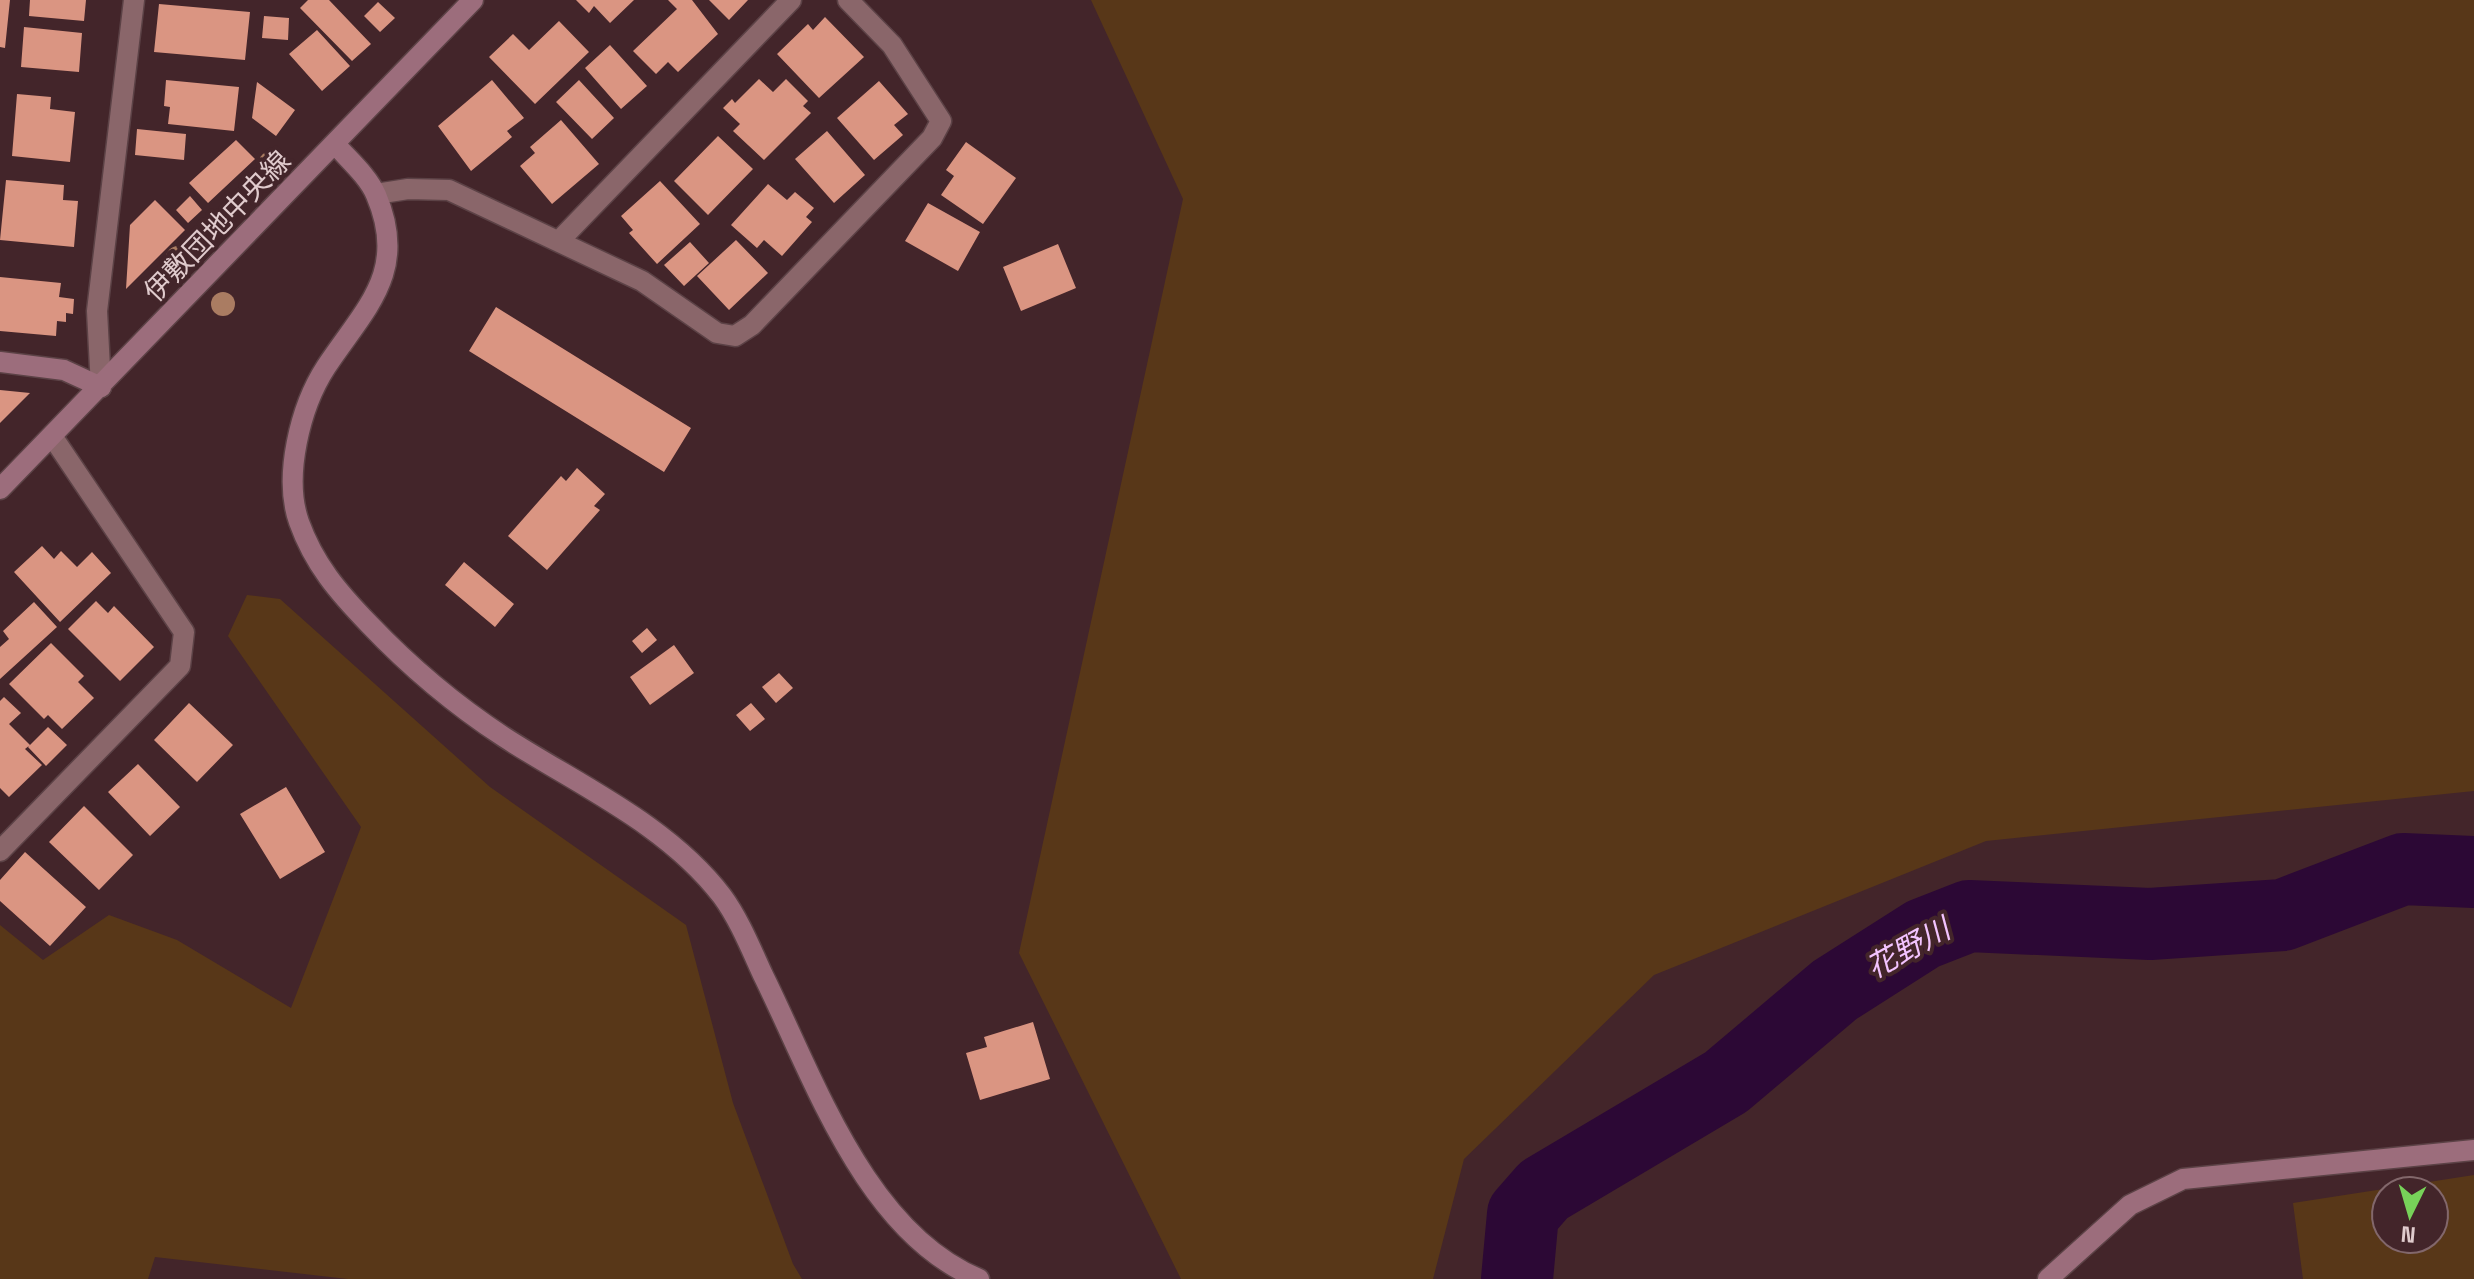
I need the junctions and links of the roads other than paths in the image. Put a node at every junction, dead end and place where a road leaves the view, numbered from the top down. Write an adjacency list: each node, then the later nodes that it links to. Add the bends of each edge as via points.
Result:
1 (134, 0): 9 (street, via 97,311)
2 (473, 0): 5 (street, 伊敷団地中央線)
3 (791, 0): 7 (street)
4 (848, 0): 7 (street, via 892,45 941,121 932,138 752,325 735,336 717,333 642,281)
5 (335, 144): 6 (street); 9 (street, 伊敷団地中央線)
6 (376, 194): 7 (street, via 449,190); 14 (street, via 387,238 385,274 370,308 324,370 297,438 291,481 309,550 330,583 432,683 501,735 640,820 723,897 871,1184 902,1227 958,1270)
7 (559, 241)
8 (0, 362): 9 (street, via 64,370)
9 (101, 387): 10 (street, 伊敷団地中央線)
10 (52, 436): 11 (street, 伊敷団地中央線); 12 (street, via 184,632 180,666)
11 (0, 489)
12 (0, 851)
13 (2474, 1150): 15 (street, via 2183,1179 2130,1205)
14 (979, 1279)
15 (2048, 1279)

